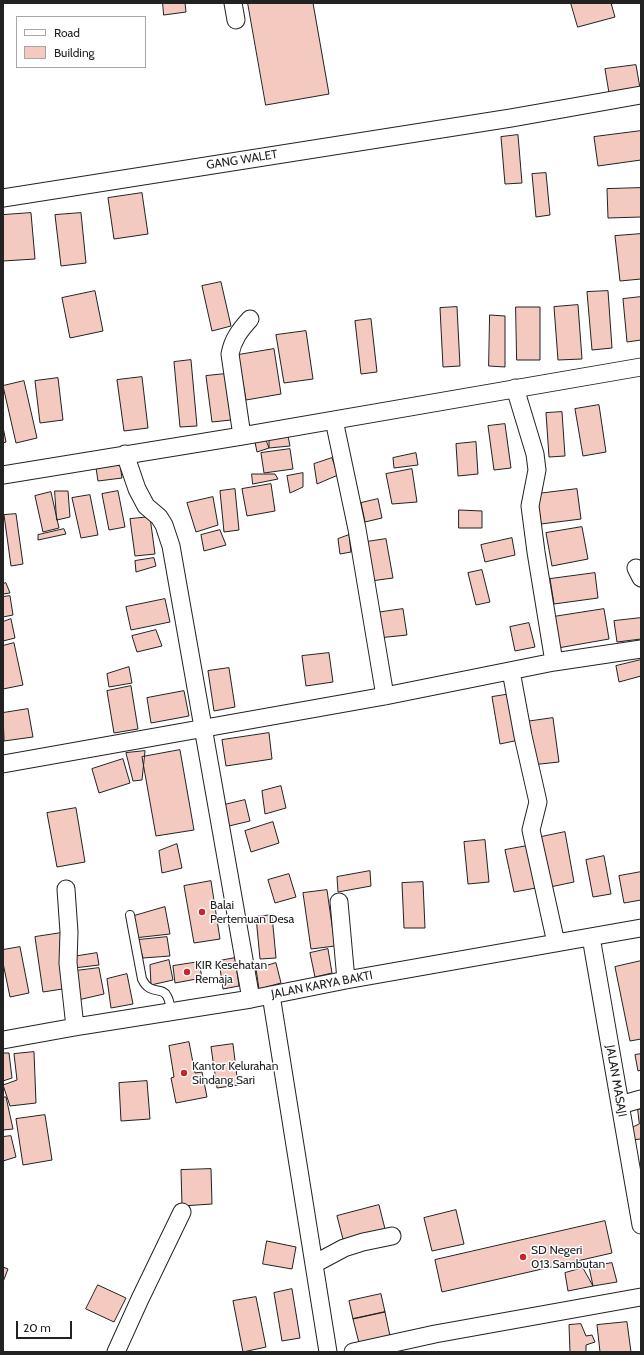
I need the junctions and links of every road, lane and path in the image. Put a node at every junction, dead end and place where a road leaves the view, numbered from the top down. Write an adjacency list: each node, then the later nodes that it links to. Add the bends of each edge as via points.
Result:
1 (234, 3): 2 (street)
2 (236, 20)
3 (641, 95): 4 (street, GANG WALET)
4 (3, 198)
5 (250, 319): 9 (street, via 239,332 230,354)
6 (641, 367): 7 (street)
7 (516, 388): 8 (street); 13 (street, via 535,454 537,470 530,506)
8 (334, 420): 9 (street); 15 (street, via 356,523)
9 (242, 436): 10 (street)
10 (125, 454): 11 (street); 16 (street, via 140,495 146,506 164,525 171,546)
11 (3, 475)
12 (641, 649): 13 (street)
13 (554, 662): 14 (street)
14 (512, 671): 15 (street); 23 (street, via 538,802 531,830)
15 (385, 696): 16 (street)
16 (204, 728): 17 (street); 26 (street)
17 (3, 764)
18 (66, 889): 28 (street, via 68,963)
19 (339, 902): 24 (street)
20 (130, 915): 27 (lane, via 145,986 166,994)
21 (641, 928): 22 (street, JALAN KARYA BAKTI)
22 (591, 937): 23 (street, JALAN KARYA BAKTI); 31 (street, JALAN MASAJI)
23 (556, 943): 24 (street, JALAN KARYA BAKTI)
24 (346, 980): 25 (street, JALAN KARYA BAKTI)
25 (271, 995): 26 (street, JALAN KARYA BAKTI); 35 (street)
26 (251, 999): 27 (street, JALAN KARYA BAKTI)
27 (171, 1012): 28 (street, JALAN KARYA BAKTI)
28 (76, 1027): 29 (street, JALAN KARYA BAKTI)
29 (3, 1040)
30 (641, 1099): 31 (street)
31 (620, 1105): 33 (street, JALAN MASAJI)
32 (182, 1212): 37 (street)
33 (641, 1223)
34 (392, 1236): 35 (street, via 344,1248)
35 (314, 1264): 38 (street)
36 (641, 1297): 39 (street, via 435,1334)
37 (116, 1352)
38 (328, 1352)
39 (353, 1352)

